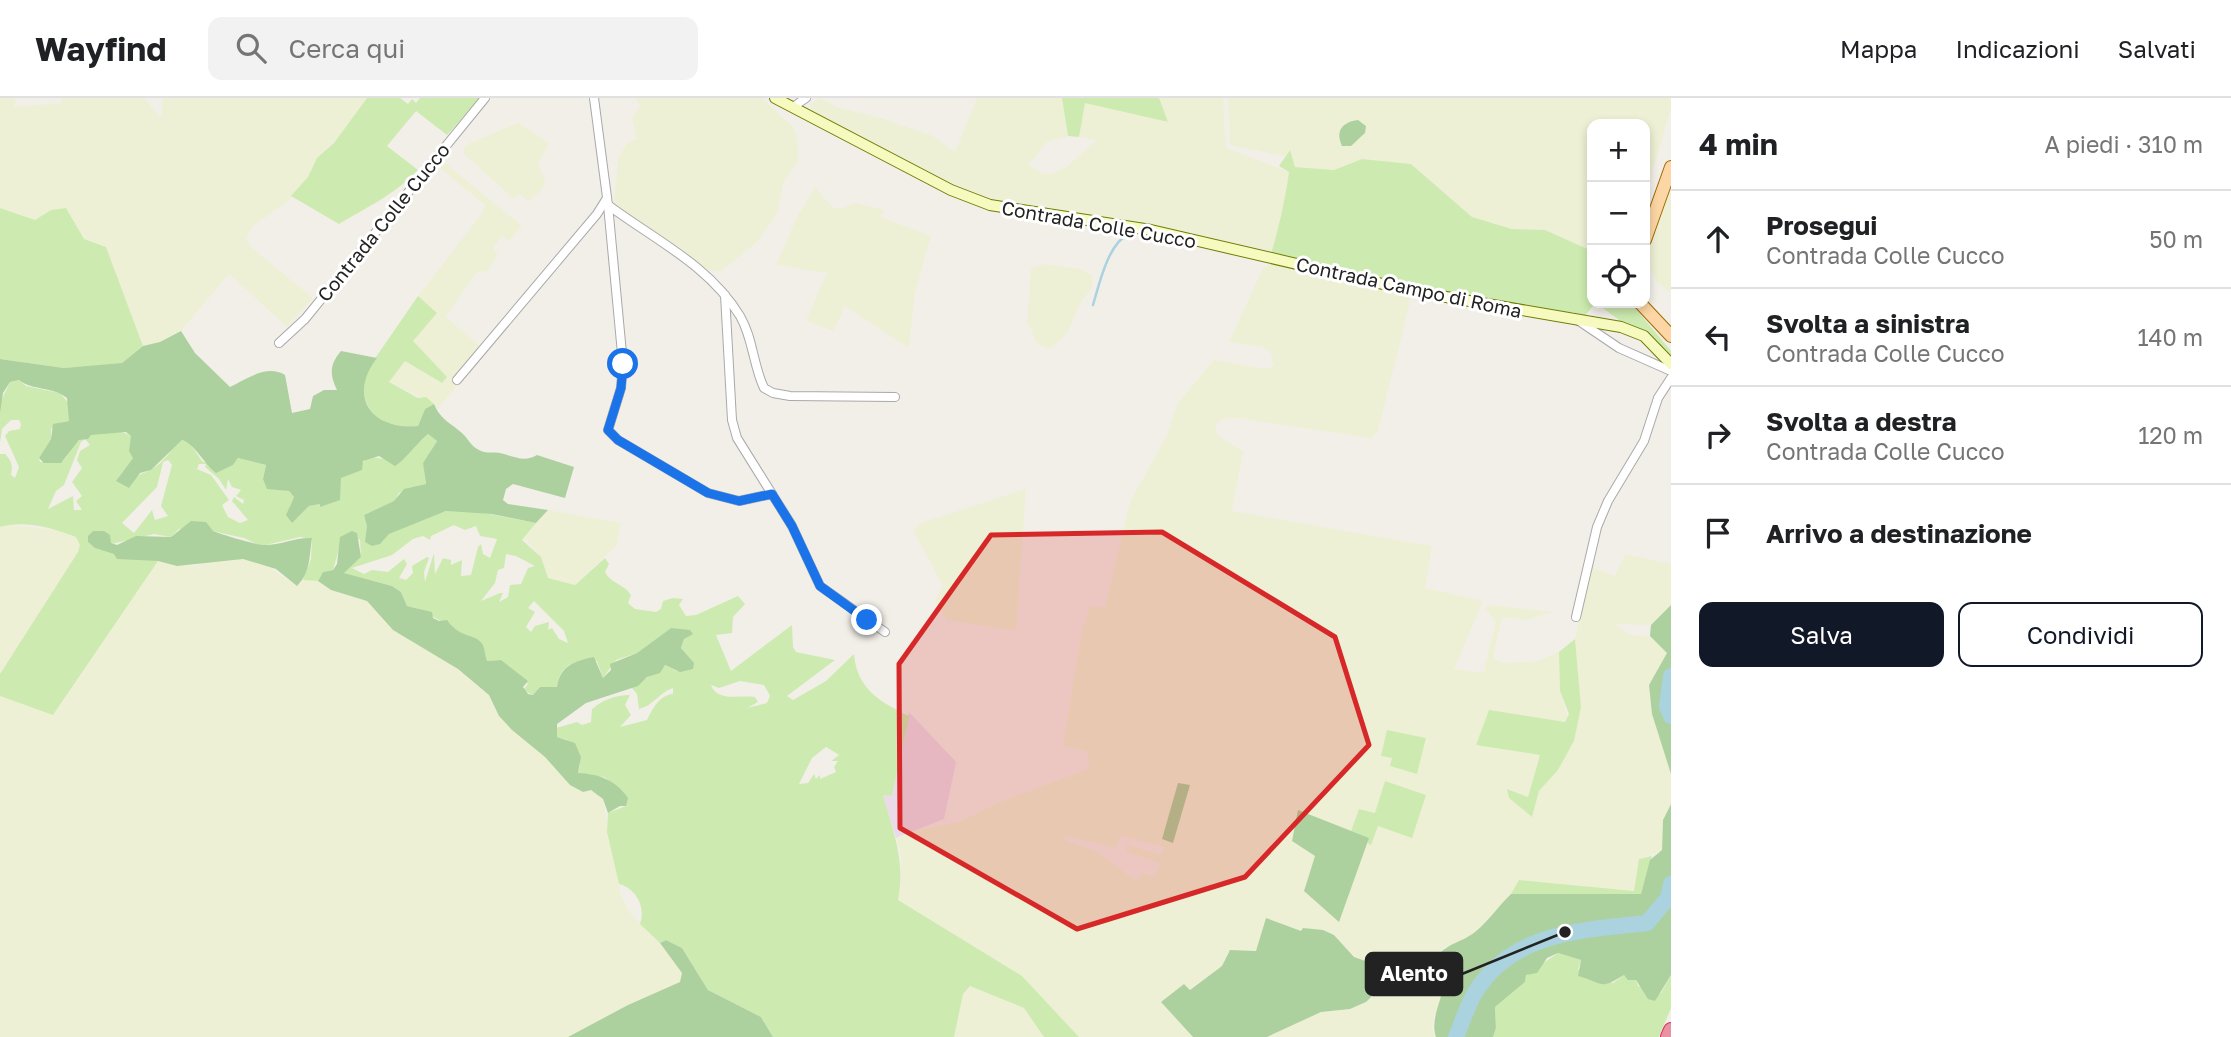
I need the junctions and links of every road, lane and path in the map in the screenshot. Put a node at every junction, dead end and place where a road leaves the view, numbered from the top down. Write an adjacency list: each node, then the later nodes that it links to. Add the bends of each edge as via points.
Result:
1 (485, 98): 14 (street, Contrada Colle Cucco)
2 (594, 98): 7 (street)
3 (775, 98): 5 (street, Contrada Colle Cucco)
4 (806, 98): 5 (street)
5 (793, 107): 9 (street, Contrada Colle Cucco, via 950,190 990,205)
6 (1671, 167): 8 (main road)
7 (608, 202): 10 (street, via 644,232 699,266); 18 (street); 20 (street, via 623,364 608,430 708,493 739,501)
8 (1650, 226)
9 (1219, 245): 12 (street, Contrada Campo di Roma, via 1417,292)
10 (725, 295): 19 (street, via 741,318 764,388 830,399); 20 (street, via 732,420 737,438)
11 (1645, 308): 13 (main road)
12 (1576, 320): 15 (street, Contrada Campo di Roma, via 1644,336); 16 (street, via 1619,348)
13 (1671, 336)
14 (279, 343)
15 (1671, 364)
16 (1671, 370)
17 (1671, 378): 21 (street, via 1658,398 1644,441 1597,527)
18 (457, 380)
19 (895, 397)
20 (772, 494): 22 (street, via 820,586)
21 (1576, 617)
22 (885, 632)
23 (1671, 1030): 24 (highway)
24 (1668, 1037)

